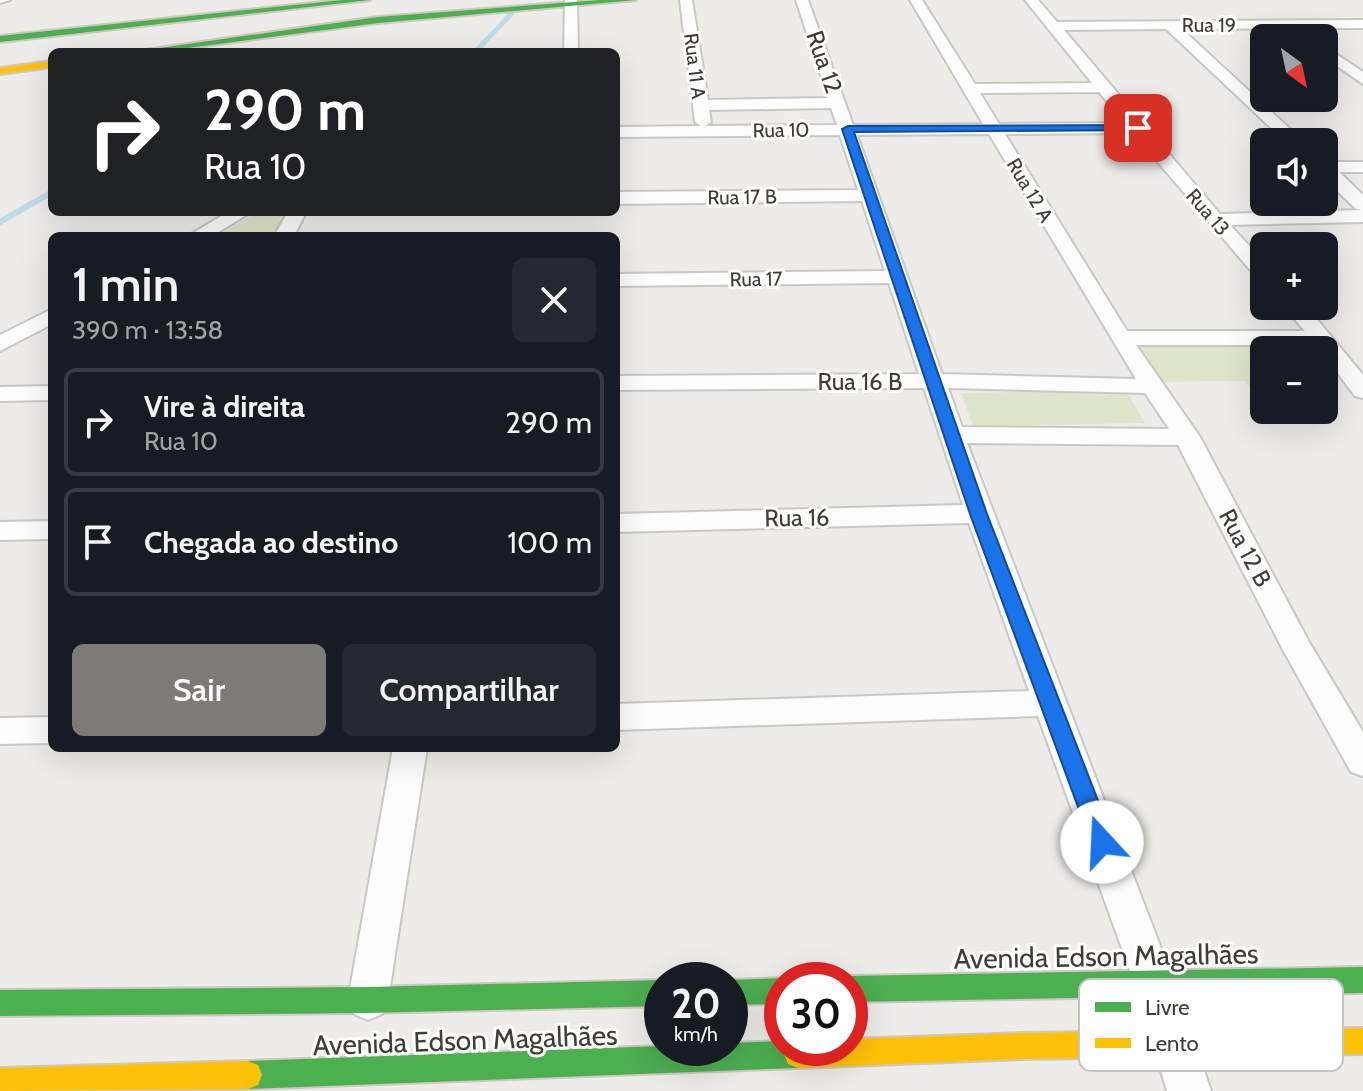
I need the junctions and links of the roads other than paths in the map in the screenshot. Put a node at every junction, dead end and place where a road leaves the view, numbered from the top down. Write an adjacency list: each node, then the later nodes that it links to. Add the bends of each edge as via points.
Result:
1 (7, 0): 9 (lane)
2 (227, 0): 13 (main road)
3 (366, 0): 17 (main road)
4 (632, 0): 10 (main road)
5 (686, 0): 27 (street, Rua 11 A)
6 (802, 0): 26 (street, Rua 12)
7 (916, 0): 25 (street, Rua 12 A)
8 (1031, 0): 16 (street, Rua 13)
9 (0, 1)
10 (570, 2): 18 (main road); 19 (street)
11 (1338, 24): 12 (street, Rua 19)
12 (1363, 24)
13 (0, 25)
14 (1169, 25): 15 (street, Rua 19); 16 (street, Rua 19); 30 (street)
15 (1250, 25)
16 (1055, 26): 24 (street, Rua 13)
17 (6, 40)
18 (167, 48)
19 (571, 48)
20 (1338, 60): 23 (street)
21 (48, 65): 22 (main road)
22 (0, 71)
23 (1363, 79)
24 (1102, 87): 25 (street); 29 (street, Rua 13)
25 (970, 89): 28 (street, Rua 12 A)
26 (839, 103): 27 (street); 31 (street, Rua 12)
27 (700, 105): 32 (street, Rua 11 A)
28 (994, 128): 29 (street, Rua 10); 31 (street, Rua 10); 50 (street, Rua 12 A)
29 (1138, 128): 42 (street, Rua 13)
30 (1281, 128)
31 (848, 129): 32 (street, Rua 10); 37 (street, Rua 12)
32 (704, 131): 33 (street, Rua 10)
33 (620, 132)
34 (1363, 167): 35 (street)
35 (1338, 168)
36 (1338, 181): 39 (street)
37 (869, 195): 38 (street, Rua 17 B); 45 (street, Rua 12)
38 (620, 198)
39 (1363, 205)
40 (235, 216): 43 (street)
41 (1363, 216): 42 (street)
42 (1215, 220): 44 (street, Rua 13)
43 (205, 232)
44 (1250, 259)
45 (896, 277): 46 (street, Rua 17); 54 (street, Rua 12)
46 (620, 280)
47 (48, 317): 52 (street)
48 (1307, 320): 49 (street)
49 (1321, 336)
50 (1120, 338): 51 (street); 56 (street, Rua 12 B)
51 (1250, 338)
52 (0, 344)
53 (1338, 358): 57 (street)
54 (932, 381): 55 (street, Rua 16 B); 56 (street, Rua 16 B); 60 (street, Rua 12)
55 (620, 383)
56 (1152, 386): 61 (street, Rua 12 B)
57 (1363, 391)
58 (48, 393): 59 (street)
59 (0, 394)
60 (952, 435): 61 (street); 62 (street, Rua 12)
61 (1187, 437): 71 (street, Rua 12 B)
62 (979, 514): 63 (street, Rua 16); 66 (street, Rua 12)
63 (620, 523)
64 (48, 530): 65 (street)
65 (0, 531)
66 (1051, 703): 67 (street); 72 (street, Rua 12)
67 (620, 717)
68 (48, 730): 69 (street)
69 (0, 731)
70 (409, 752): 78 (street)
71 (1363, 762)
72 (1153, 979)
73 (1343, 980): 74 (main road, Avenida Edson Magalhães)
74 (1363, 980)
75 (1079, 984): 76 (main road, Avenida Edson Magalhães)
76 (868, 989)
77 (644, 993): 78 (main road, Avenida Edson Magalhães)
78 (368, 1000): 79 (main road, Avenida Edson Magalhães)
79 (8, 1003): 80 (main road)
80 (6, 1022)
81 (1079, 1045): 84 (main road, Avenida Edson Magalhães)
82 (1183, 1071): 85 (street, Rua 12)
83 (0, 1082): 84 (main road, Avenida Edson Magalhães)
84 (171, 1085)
85 (1189, 1091)

